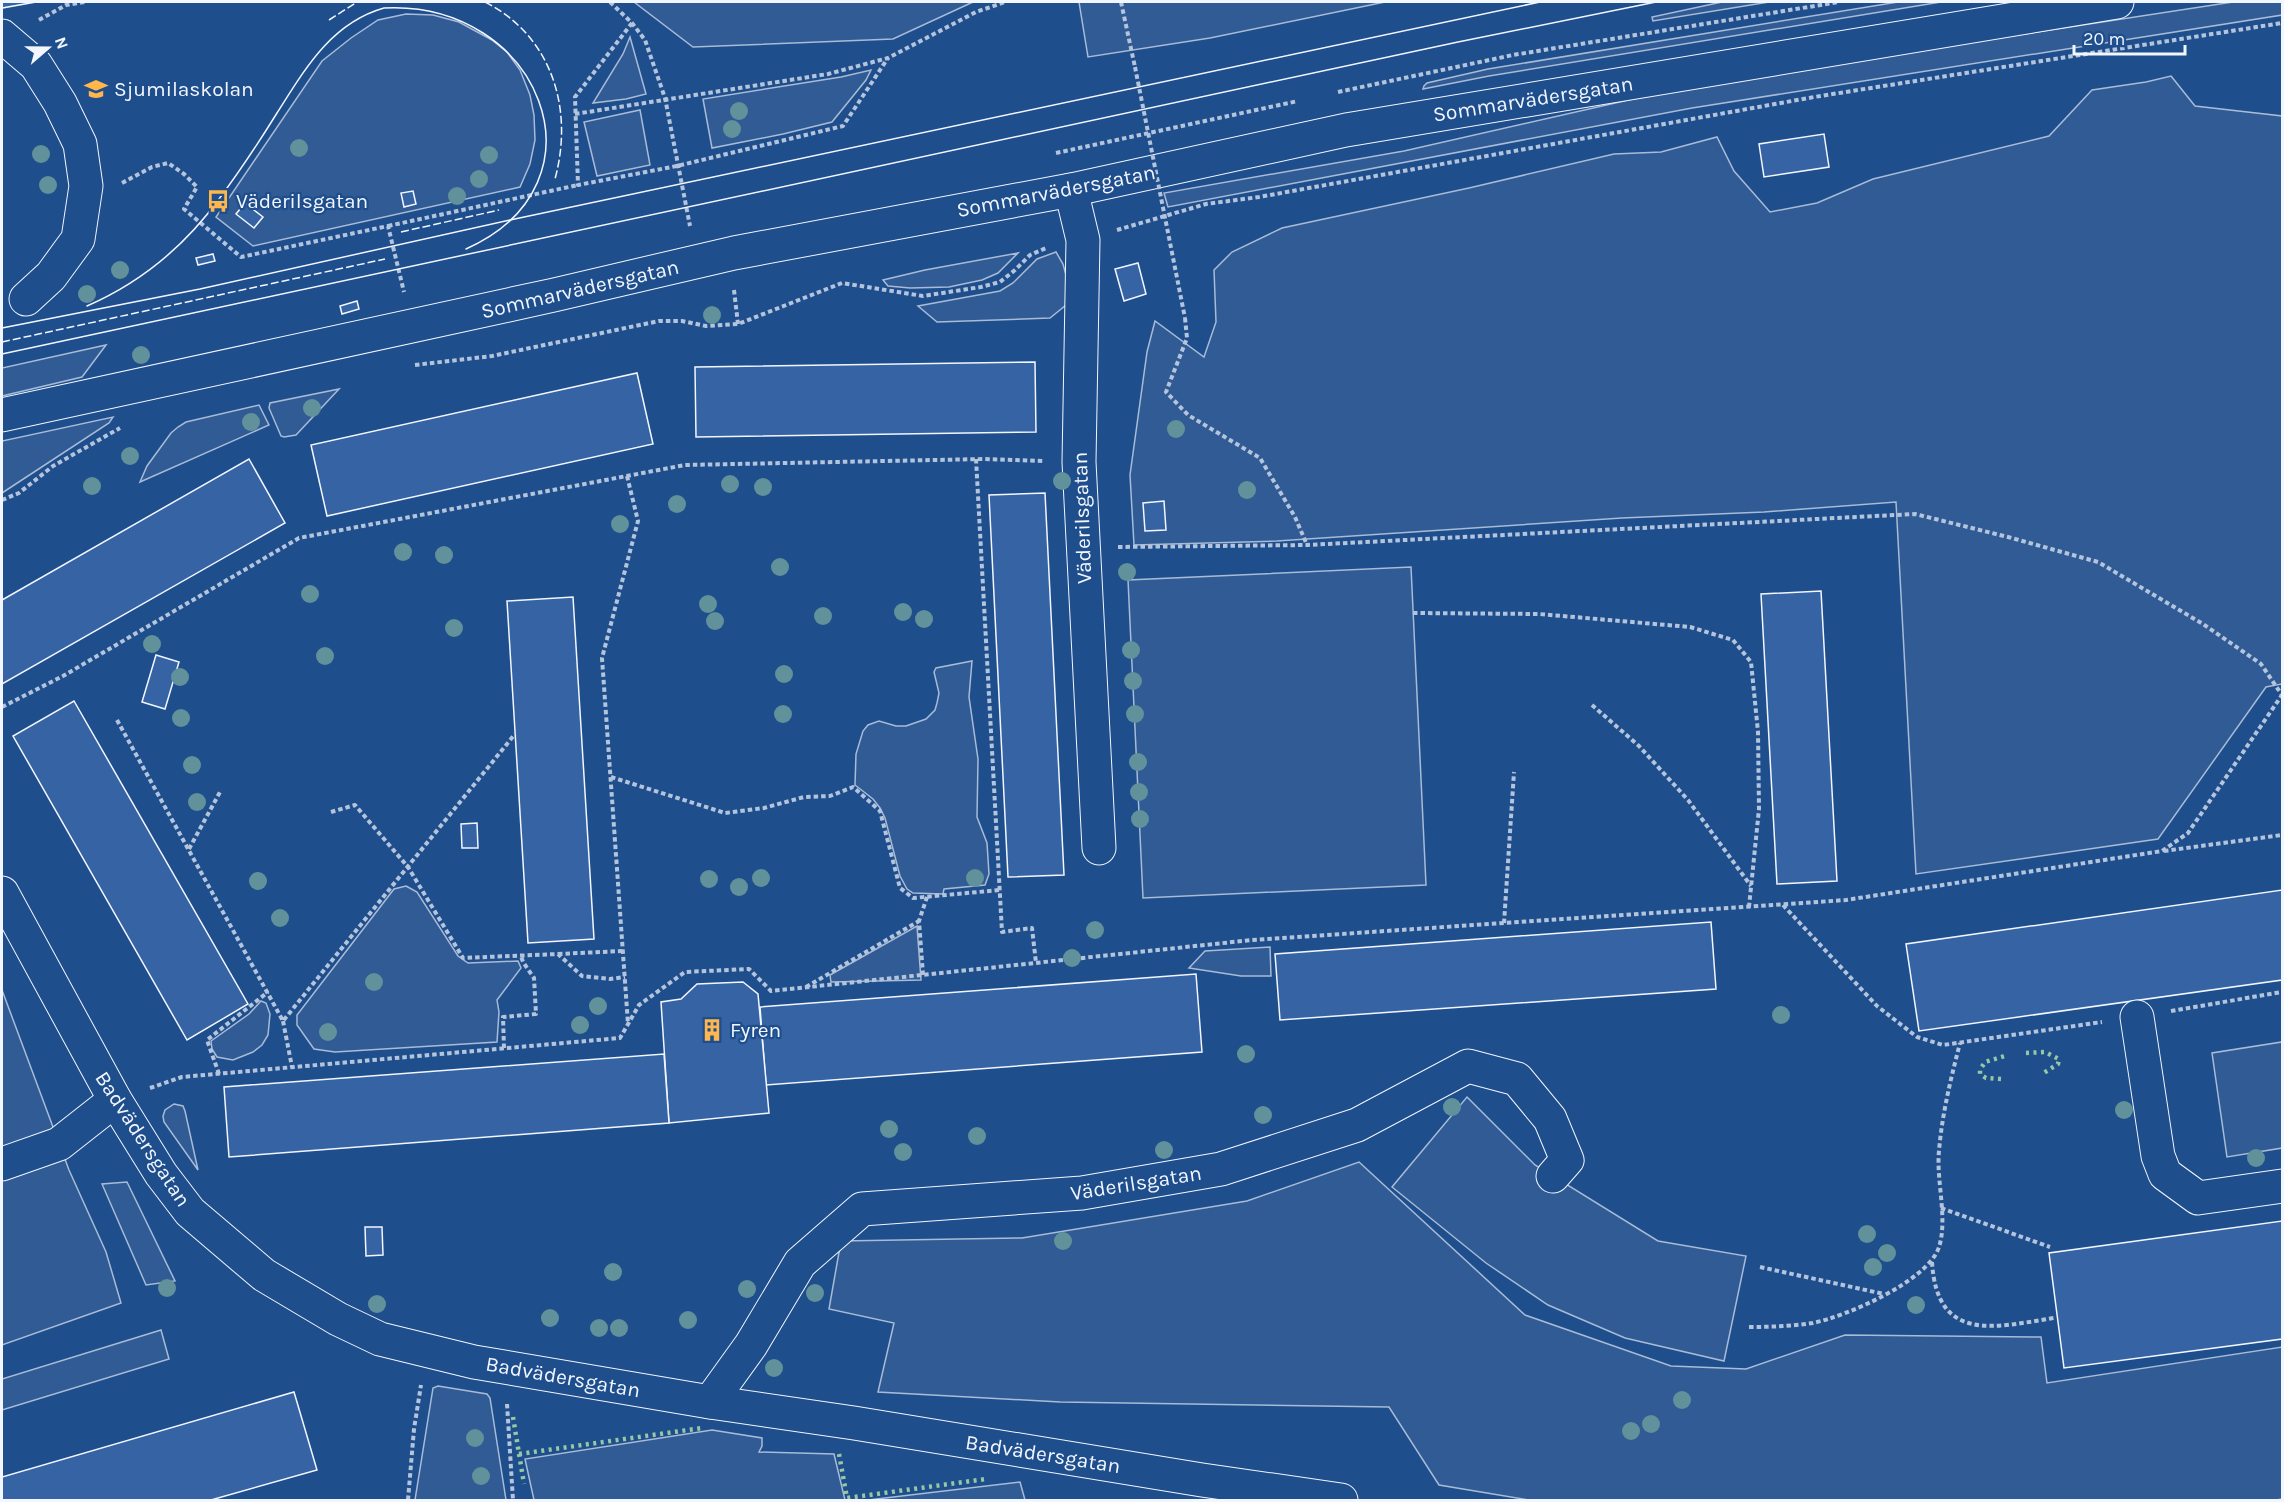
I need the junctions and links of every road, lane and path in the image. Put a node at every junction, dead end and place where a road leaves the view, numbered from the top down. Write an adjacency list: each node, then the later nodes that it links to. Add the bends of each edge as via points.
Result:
1 (85, 2): 8 (path, via 66,5)
2 (610, 2): 6 (path)
3 (1005, 2): 9 (path, via 976,12)
4 (1120, 2): 30 (path, bridge, via 1185,318 1187,338 1166,392 1188,415 1260,458 1295,517)
5 (2117, 2): 15 (street, Sommarvädersgatan, via 1346,130)
6 (633, 23): 10 (path, via 645,40); 11 (path, via 576,97)
7 (2283, 23): 18 (path, via 1814,97 1206,204)
8 (4, 37): 14 (street, via 36,65 60,103 80,144)
9 (888, 58): 10 (path, via 828,74); 12 (path, via 843,126)
10 (665, 98): 11 (path); 12 (path)
11 (575, 114): 13 (path)
12 (677, 166): 13 (path); 16 (path, via 689,227)
13 (578, 185): 17 (path)
14 (86, 186): 17 (path, via 110,189 168,163 197,187 184,209 242,257); 20 (street, via 78,239 51,276)
15 (1071, 190): 18 (street, Väderilsgatan); 21 (street, Sommarvädersgatan, via 734,254)
16 (698, 224)
17 (388, 226): 19 (path, via 403,292)
18 (1083, 240): 22 (path, via 1030,255 1000,282 981,287 923,296 842,283 738,324 706,326 659,321); 27 (street, Väderilsgatan)
19 (415, 290)
20 (26, 299)
21 (447, 318): 22 (path); 24 (street, Sommarvädersgatan)
22 (458, 360): 23 (path)
23 (409, 365)
24 (2, 415)
25 (130, 424): 29 (path, via 52,466 19,493)
26 (976, 459): 27 (path); 28 (path, via 685,465); 48 (path)
27 (1078, 462): 31 (street, Väderilsgatan)
28 (627, 476): 35 (path, via 299,538 63,676); 39 (path, via 638,521 602,658)
29 (2, 500)
30 (1306, 545): 31 (path); 33 (path, via 1915,514 2098,562 2203,624 2261,664)
31 (1082, 548): 43 (street, Väderilsgatan)
32 (1413, 613): 47 (path, via 1539,614 1690,627 1733,640 1751,662 1758,732 1759,809)
33 (2282, 695): 45 (path, via 2188,833)
34 (1592, 705): 47 (path, via 1639,746 1688,800)
35 (2, 706)
36 (117, 720): 44 (path)
37 (515, 734): 46 (path)
38 (1514, 772): 54 (path)
39 (610, 777): 50 (path, via 726,813 804,797 830,796 853,787 880,811 900,888 914,898); 55 (path)
40 (220, 792): 44 (path)
41 (331, 812): 46 (path, via 355,806)
42 (2283, 835): 45 (path)
43 (1099, 848)
44 (189, 850): 62 (path)
45 (2162, 851): 51 (path, via 1846,900)
46 (408, 867): 57 (path, via 464,958); 65 (path)
47 (1751, 886): 52 (path)
48 (1000, 890): 50 (path); 58 (path, via 1002,932 1032,928)
49 (2, 893): 71 (street, Badvädersgatan)
50 (927, 897): 53 (path)
51 (1782, 904): 52 (path); 67 (path, via 1877,1006 1917,1037 1942,1045)
52 (1749, 907): 54 (path)
53 (919, 921): 59 (path); 61 (path)
54 (1504, 923): 58 (path, via 1252,940)
55 (623, 951): 56 (path); 60 (path)
56 (558, 954): 57 (path); 60 (path, via 582,976 610,980)
57 (521, 956): 68 (path, via 534,978 536,1014 503,1017)
58 (1036, 963): 59 (path)
59 (923, 975): 61 (path)
60 (625, 977): 66 (path)
61 (804, 988): 66 (path, via 771,992 749,969 685,972 639,1005)
62 (268, 992): 65 (path); 70 (path, via 207,1040)
63 (2283, 992): 64 (path)
64 (2137, 1017): 67 (path); 74 (street, via 2158,1156 2165,1174 2198,1197)
65 (284, 1021): 69 (path)
66 (628, 1024): 68 (path, via 620,1038)
67 (1960, 1043): 75 (path, via 1938,1152)
68 (504, 1048): 69 (path)
69 (292, 1067): 70 (path)
70 (219, 1074): 71 (path, via 182,1077)
71 (116, 1101): 72 (street, via 59,1144); 83 (street, Badvädersgatan, via 161,1174 190,1212 264,1275 338,1319 380,1339 474,1362)
72 (2, 1164)
73 (1553, 1176): 83 (street, Väderilsgatan, via 1567,1160 1550,1119 1516,1079 1468,1066 1357,1125 1221,1169 1082,1193 862,1209 800,1263 751,1345)
74 (2283, 1186)
75 (1941, 1208): 76 (path); 77 (path, via 1940,1245)
76 (2050, 1247)
77 (1932, 1262): 79 (path); 80 (path, via 1940,1300 1959,1320 1989,1327)
78 (1760, 1268): 79 (path)
79 (1884, 1294): 81 (path, via 1854,1311 1815,1322)
80 (2054, 1318)
81 (1749, 1327)
82 (422, 1377): 85 (path)
83 (710, 1402): 87 (street, Badvädersgatan)
84 (507, 1403): 86 (path)
85 (408, 1500)
86 (513, 1500)
87 (1341, 1500)

